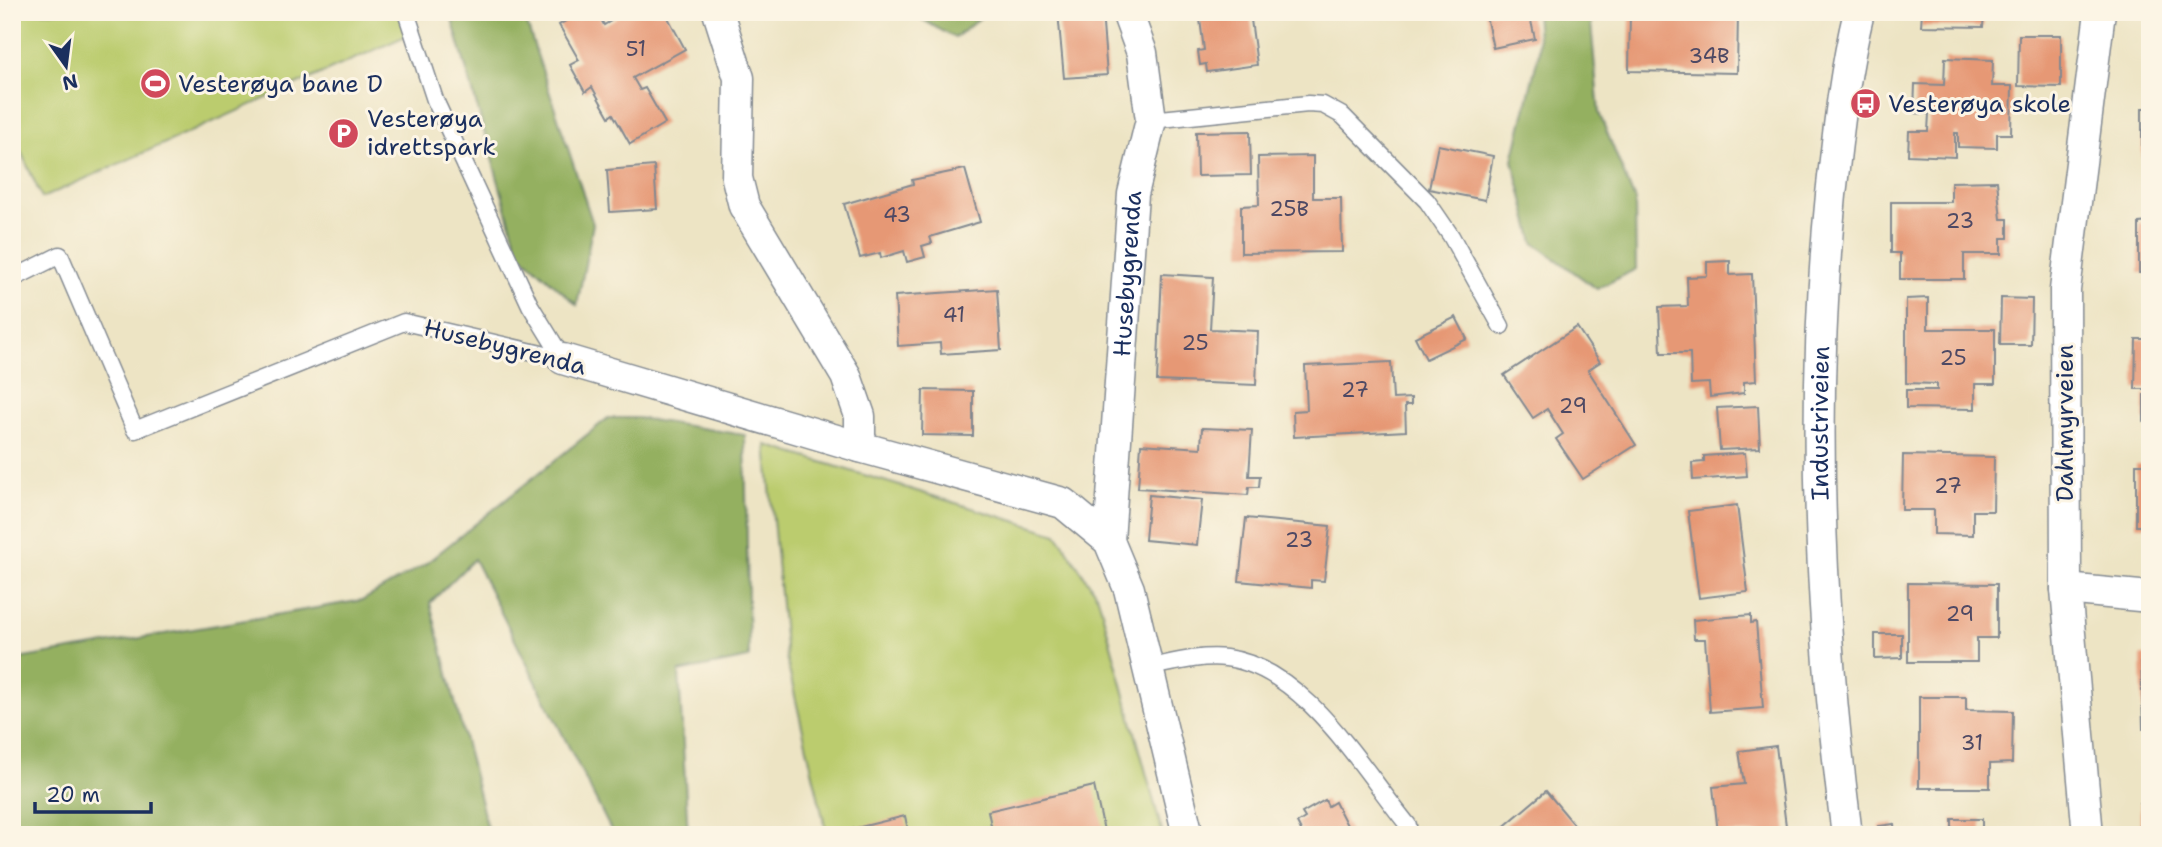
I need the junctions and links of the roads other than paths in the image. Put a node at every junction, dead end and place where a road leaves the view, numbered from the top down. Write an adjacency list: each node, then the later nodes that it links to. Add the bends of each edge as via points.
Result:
1 (406, 12): 9 (lane, via 435,100 530,304)
2 (718, 12): 10 (street, via 739,78 737,178 744,206 846,376 860,416)
3 (1127, 12): 6 (street, Husebygrenda, via 1142,53)
4 (1859, 12): 17 (street, Industriveien, via 1844,72 1826,249 1818,412 1833,729)
5 (2100, 12): 12 (street, Dahlmyrveien, via 2065,290)
6 (1151, 120): 8 (lane, via 1308,104 1343,116 1427,201); 11 (street, Husebygrenda, via 1133,194)
7 (12, 279): 9 (lane, Husebygrenda, via 60,255 135,430 404,322)
8 (1501, 326)
9 (563, 359): 10 (street, Husebygrenda)
10 (860, 447): 11 (street, Husebygrenda, via 1063,503)
11 (1109, 541): 14 (street, Husebygrenda, via 1129,589)
12 (2066, 589): 13 (street); 18 (street, Dahlmyrveien)
13 (2150, 597)
14 (1146, 668): 15 (lane, via 1210,657 1269,672 1323,717); 16 (street, Husebygrenda)
15 (1408, 825)
16 (1188, 835)
17 (1847, 835)
18 (2088, 835)

